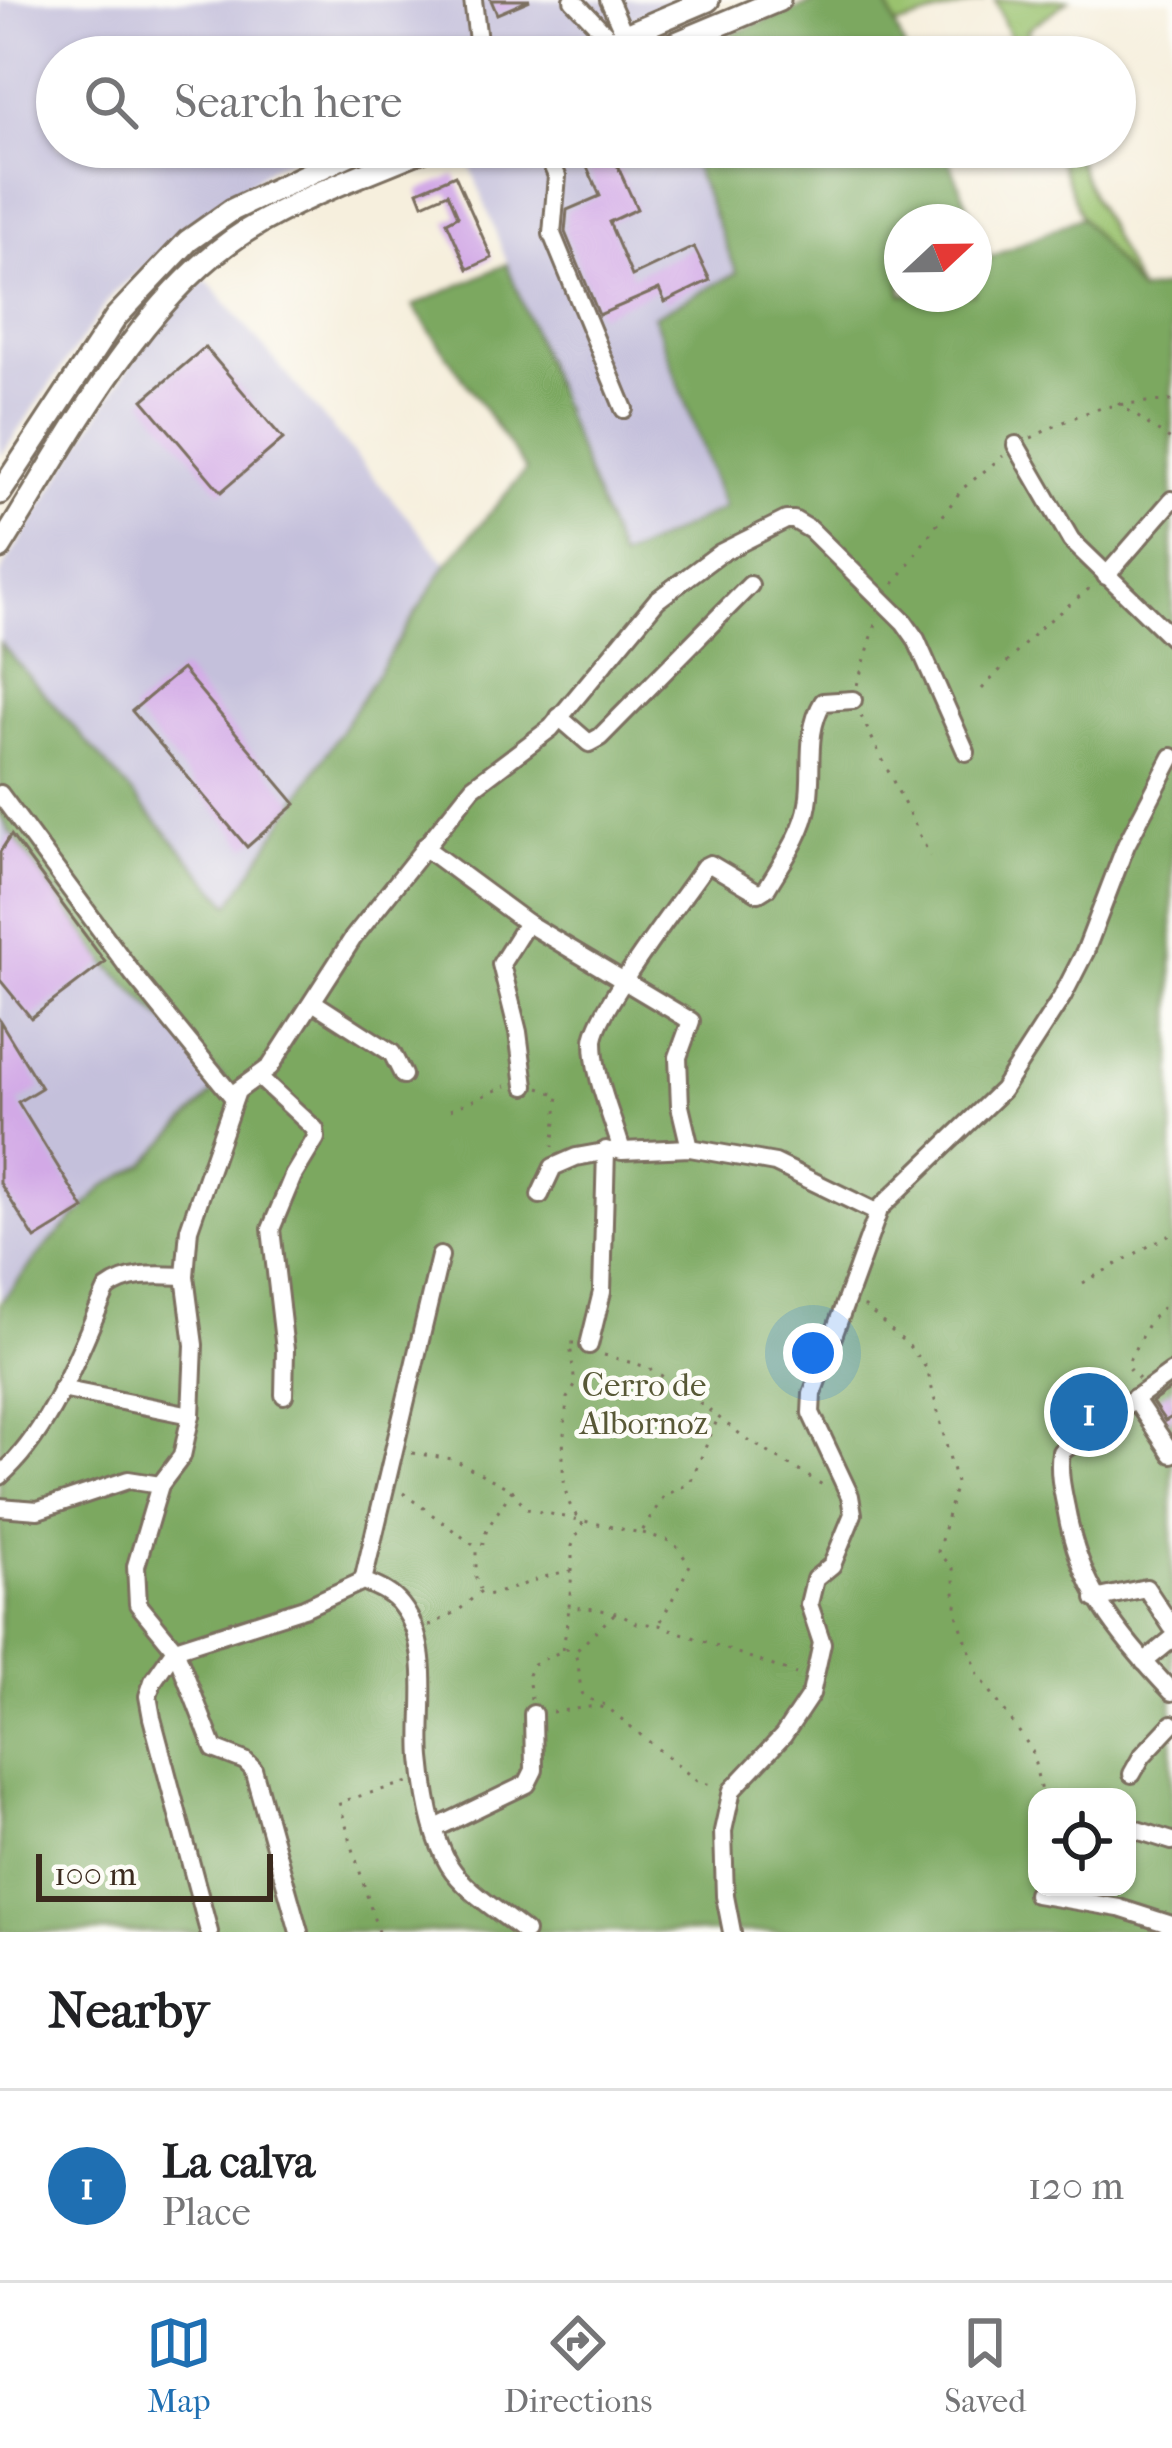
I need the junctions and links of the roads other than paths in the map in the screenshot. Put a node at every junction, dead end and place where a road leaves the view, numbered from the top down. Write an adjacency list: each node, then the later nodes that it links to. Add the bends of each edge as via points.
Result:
1 (473, 0): 6 (street)
2 (573, 0): 7 (street)
3 (609, 0): 8 (street)
4 (709, 0): 9 (main road)
5 (779, 0): 10 (main road)
6 (477, 36)
7 (616, 36)
8 (618, 36)
9 (623, 36)
10 (693, 36)
11 (321, 168): 16 (main road, via 188,241 116,317)
12 (384, 168): 18 (main road, via 247,231 168,296)
13 (553, 168): 14 (street, via 552,234)
14 (624, 409)
15 (1016, 446): 19 (street, via 1071,540)
16 (0, 493)
17 (1172, 500): 19 (street)
18 (0, 548)
19 (1106, 576): 21 (street)
20 (750, 585): 23 (street, via 600,737 589,743)
21 (1172, 638)
22 (853, 700): 29 (street, via 818,711 808,804 766,888 758,893 704,867)
23 (559, 717): 24 (street, via 657,600 720,553 794,520 916,639); 27 (street, via 473,787)
24 (967, 752)
25 (1172, 758): 38 (street, via 1062,997 1002,1090)
26 (0, 794): 34 (street)
27 (424, 847): 28 (street); 30 (street)
28 (526, 923): 29 (street); 33 (street, via 501,964)
29 (625, 982): 35 (street, via 691,1021 678,1057); 36 (street, via 594,1037)
30 (313, 1002): 31 (street, via 392,1053); 32 (street)
31 (403, 1075)
32 (258, 1076): 34 (street); 45 (street, via 316,1138 271,1229)
33 (525, 1086)
34 (234, 1098): 40 (street, via 196,1197)
35 (690, 1148): 36 (street); 38 (street, via 775,1163)
36 (614, 1150): 37 (street, via 553,1167); 41 (street, via 602,1292)
37 (540, 1195)
38 (877, 1210): 69 (street, via 812,1394 811,1413 853,1514 809,1604 823,1642 812,1694 731,1790 723,1832)
39 (440, 1256): 51 (street)
40 (185, 1276): 43 (street, via 119,1280 107,1289); 46 (street)
41 (589, 1345)
42 (1172, 1372): 44 (street)
43 (61, 1388): 46 (street); 48 (street, via 26,1450)
44 (1142, 1393): 47 (street); 52 (street, via 1060,1452 1073,1551)
45 (284, 1395)
46 (191, 1415): 49 (street, via 182,1456)
47 (1172, 1454)
48 (0, 1476)
49 (160, 1486): 50 (street, via 128,1480 38,1510); 55 (street, via 136,1588 138,1604)
50 (0, 1507)
51 (363, 1581): 55 (street); 61 (street, via 401,1605 415,1635)
52 (1095, 1599): 53 (street, via 1147,1588); 56 (street)
53 (1172, 1627)
54 (1172, 1639): 56 (street)
55 (175, 1649): 66 (street, via 148,1696); 67 (street, via 214,1749 253,1769)
56 (1144, 1663): 57 (street)
57 (1172, 1691)
58 (533, 1714): 61 (street, via 527,1784)
59 (1172, 1724): 60 (street)
60 (1132, 1774)
61 (436, 1828): 68 (street, via 450,1867)
62 (1136, 1829): 63 (street)
63 (1171, 1838)
64 (1048, 1896): 65 (street)
65 (1172, 1925)
66 (209, 1932)
67 (299, 1932)
68 (525, 1932)
69 (732, 1932)

